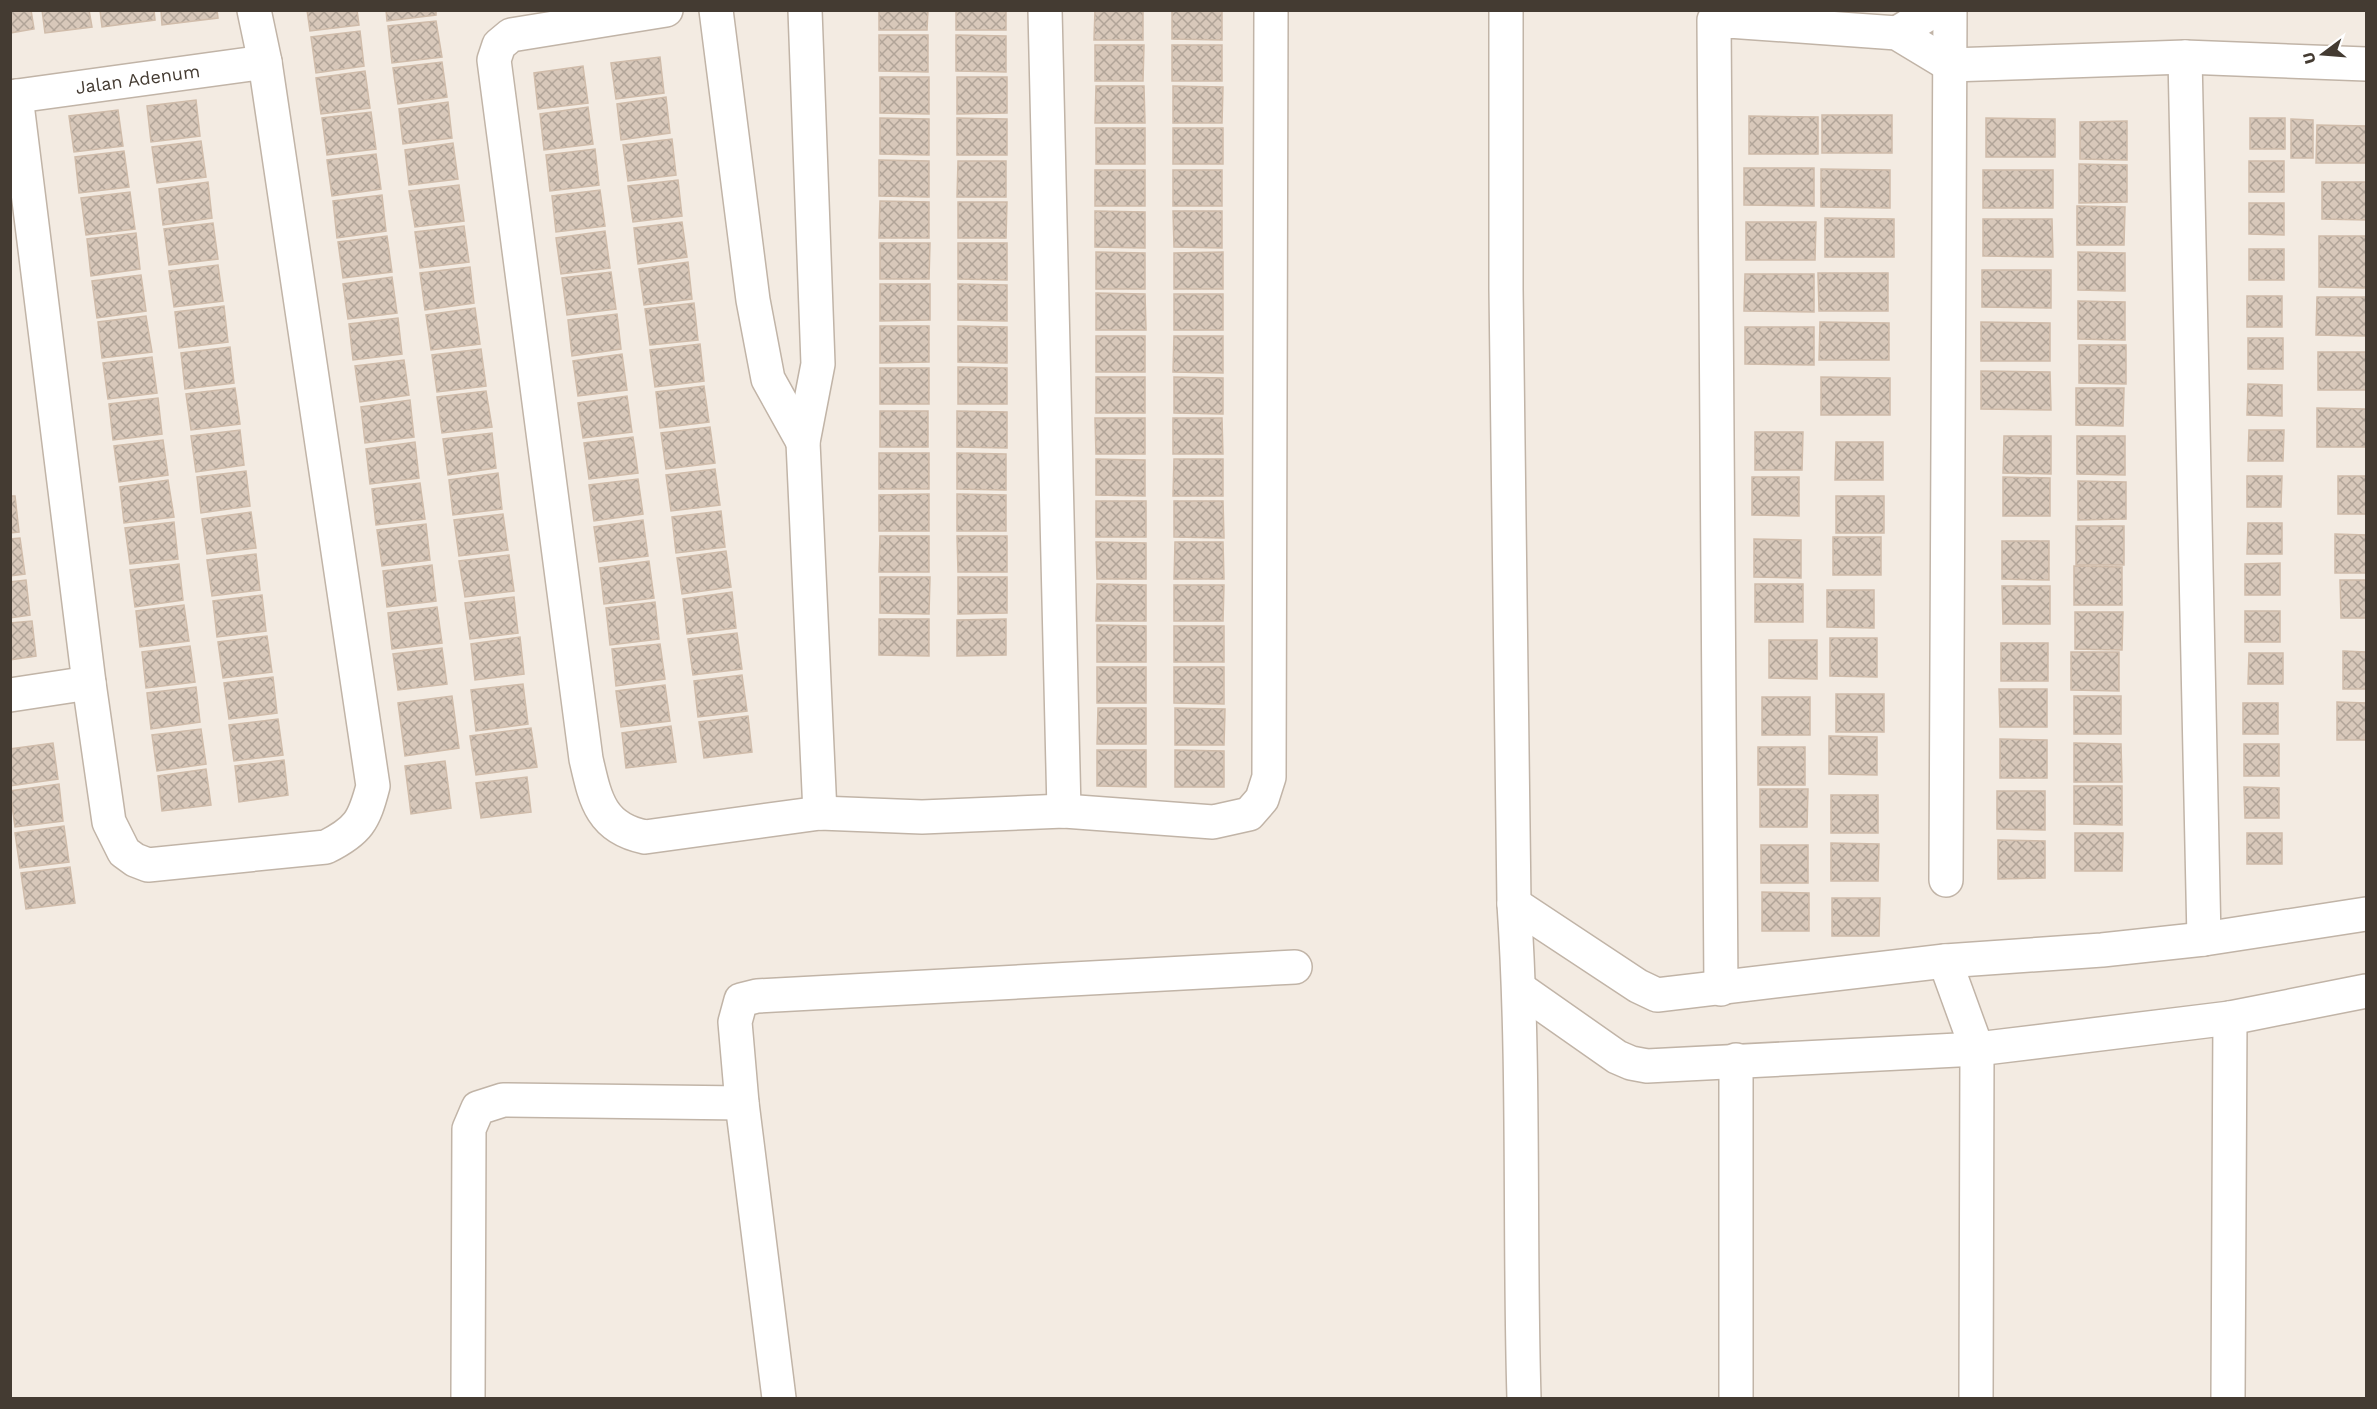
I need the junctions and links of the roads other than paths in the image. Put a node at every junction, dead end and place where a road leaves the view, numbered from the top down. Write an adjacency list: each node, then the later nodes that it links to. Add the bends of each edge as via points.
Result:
1 (254, 10): 13 (street)
2 (666, 10): 21 (street, via 511,35 499,45 494,60 585,759 602,812 618,828 631,834 645,837)
3 (716, 10): 17 (street, via 753,300 768,379)
4 (805, 10): 17 (street, via 818,364)
5 (1045, 10): 20 (street)
6 (1271, 10): 20 (street, via 1269,777 1262,799 1249,814 1213,822)
7 (1506, 10): 23 (street)
8 (1935, 10): 11 (street)
9 (1950, 10): 14 (street)
10 (1714, 15): 11 (street); 29 (street)
11 (1897, 33): 14 (street)
12 (2185, 57): 14 (street); 15 (street); 25 (street)
13 (266, 62): 16 (street, Jalan Adenum); 18 (street, via 373,786 367,810 357,828 326,847 148,865 135,860 124,852 109,822)
14 (1950, 64): 22 (street)
15 (2367, 64)
16 (13, 97): 18 (street)
17 (803, 442): 21 (street)
18 (89, 683): 19 (street)
19 (10, 695)
20 (1064, 811): 21 (street, via 922,817)
21 (820, 813)
22 (1946, 880)
23 (1514, 904): 28 (street); 29 (street, via 1657,995)
24 (2367, 914): 25 (street)
25 (2204, 939): 26 (street)
26 (1945, 962): 29 (street); 32 (street)
27 (1295, 967): 34 (street, via 757,996 741,1000 735,1022)
28 (1520, 989): 33 (street, via 1631,1063 1647,1066); 37 (street)
29 (1721, 989)
30 (2367, 991): 31 (street)
31 (2230, 1018): 32 (street); 40 (street)
32 (1977, 1049): 33 (street); 39 (street)
33 (1736, 1060): 38 (street)
34 (742, 1103): 35 (street, via 503,1100 478,1108 469,1128); 36 (street)
35 (468, 1398)
36 (779, 1398)
37 (1524, 1398)
38 (1737, 1398)
39 (1976, 1398)
40 (2228, 1398)

